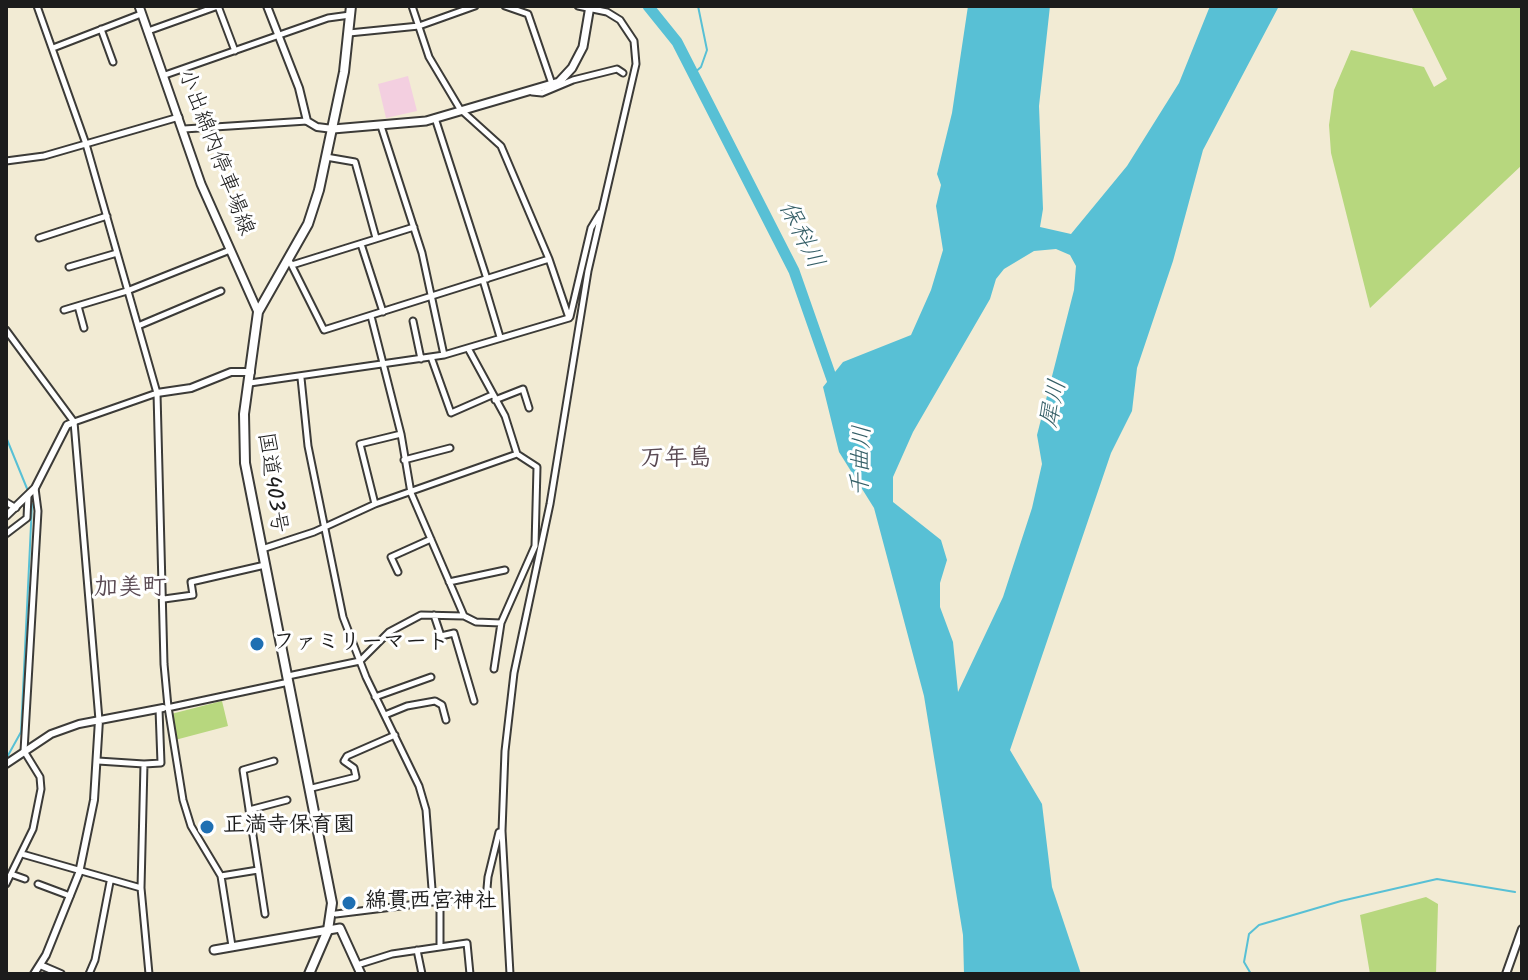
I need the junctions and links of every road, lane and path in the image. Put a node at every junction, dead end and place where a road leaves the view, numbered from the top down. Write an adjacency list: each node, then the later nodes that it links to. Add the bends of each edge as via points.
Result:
1 (37, 6): 15 (street)
2 (267, 6): 14 (street)
3 (412, 6): 10 (street)
4 (475, 6): 10 (street)
5 (505, 6): 20 (street, via 528,14)
6 (578, 6): 7 (street)
7 (590, 7): 20 (main road, via 583,47 572,68); 32 (street, via 620,20 634,41 636,64)
8 (141, 10): 11 (street); 12 (main road, 小出綿内停車場線)
9 (350, 10): 13 (highway, 国道403号); 14 (street)
10 (419, 26): 13 (street); 22 (street, via 429,57)
11 (101, 29): 15 (street); 17 (street)
12 (148, 31): 16 (street, via 218,6); 19 (main road, 小出綿内停車場線)
13 (348, 33): 28 (highway, 国道403号)
14 (279, 36): 16 (street); 25 (street)
15 (53, 48): 29 (street)
16 (235, 51): 19 (street)
17 (113, 62)
18 (623, 73): 21 (street, via 617,69)
19 (165, 75): 23 (main road, 小出綿内停車場線)
20 (552, 85): 21 (main road)
21 (532, 92): 22 (main road)
22 (460, 109): 24 (main road); 40 (street, via 501,146)
23 (180, 117): 27 (main road, 小出綿内停車場線); 29 (street)
24 (435, 118): 26 (main road); 43 (street)
25 (307, 121): 27 (street); 28 (street)
26 (381, 126): 28 (main road); 34 (street)
27 (184, 129): 38 (main road, 小出綿内停車場線, via 201,184)
28 (333, 129): 30 (highway, 国道403号)
29 (86, 144): 31 (street); 33 (street)
30 (326, 157): 36 (street, via 355,162); 41 (highway, 国道403号, via 308,224)
31 (6, 161)
32 (600, 213): 52 (street, via 591,228); 84 (street)
33 (107, 216): 35 (street); 39 (street)
34 (414, 227): 36 (street); 46 (street)
35 (39, 238)
36 (376, 238): 37 (street)
37 (361, 244): 41 (street); 50 (street)
38 (231, 249): 44 (street); 49 (main road, 小出綿内停車場線)
39 (117, 253): 42 (street); 44 (street)
40 (549, 259): 43 (street); 52 (street)
41 (290, 262): 49 (highway, 国道403号); 51 (street, via 324,330)
42 (69, 267)
43 (485, 279): 46 (street); 57 (street)
44 (127, 291): 47 (street); 54 (street)
45 (221, 291): 54 (street)
46 (433, 296): 50 (street); 59 (street)
47 (78, 306): 48 (street); 55 (street)
48 (64, 310)
49 (258, 312): 63 (highway, 国道403号)
50 (383, 312): 51 (street)
51 (371, 316): 62 (street)
52 (569, 318): 57 (street)
53 (413, 321): 61 (street)
54 (138, 326): 66 (street)
55 (84, 328)
56 (6, 330): 69 (street)
57 (500, 337): 58 (street)
58 (469, 350): 59 (street); 67 (street)
59 (444, 355): 60 (street)
60 (431, 357): 61 (street); 67 (street, via 451,413)
61 (421, 359): 62 (street)
62 (382, 367): 64 (street); 70 (street)
63 (251, 372): 65 (highway, 国道403号); 66 (street, via 231,372 191,388)
64 (301, 378): 65 (street); 81 (street)
65 (250, 383): 85 (highway, 国道403号, via 243,439)
66 (157, 393): 69 (street); 90 (street)
67 (493, 397): 68 (street, via 523,389); 72 (street)
68 (529, 408)
69 (74, 422): 74 (street, via 67,425); 102 (street)
70 (401, 434): 73 (street); 78 (street, via 360,444)
71 (450, 448): 73 (street)
72 (517, 454): 75 (street); 84 (street, via 537,467)
73 (404, 460): 75 (street)
74 (35, 488): 76 (street); 105 (street)
75 (411, 493): 78 (street); 83 (street)
76 (28, 496): 79 (street); 82 (street, via 27,518)
77 (6, 502): 79 (street)
78 (375, 504): 81 (street)
79 (17, 508): 80 (street)
80 (6, 516)
81 (325, 528): 85 (street); 94 (street, via 343,617)
82 (6, 534)
83 (431, 539): 88 (street, via 391,557); 89 (street)
84 (538, 547): 93 (street); 113 (street, via 514,673)
85 (262, 549): 86 (highway, 国道403号)
86 (265, 565): 90 (street, via 191,582 193,595); 97 (highway, 国道403号)
87 (505, 570): 89 (street)
88 (398, 572)
89 (449, 582): 92 (street)
90 (164, 599): 100 (street)
91 (434, 615): 92 (street); 94 (street, via 403,623); 99 (street, via 441,636 454,633)
92 (464, 616): 93 (street)
93 (501, 623): 95 (street)
94 (360, 661): 97 (street); 98 (street)
95 (494, 669)
96 (431, 677): 98 (street)
97 (288, 679): 100 (street); 110 (highway, 国道403号)
98 (375, 697): 101 (street)
99 (474, 701)
100 (163, 708): 102 (street); 109 (street, via 161,763); 118 (street, via 191,826)
101 (385, 715): 103 (street, via 435,701 442,705); 104 (street)
102 (99, 720): 105 (street, via 51,734); 106 (street)
103 (446, 720)
104 (395, 735): 110 (street, via 347,756 344,761 356,777); 125 (street, via 426,810)
105 (24, 751): 108 (street); 114 (street, via 41,789)
106 (98, 761): 109 (street); 116 (street)
107 (274, 761): 112 (street, via 243,770)
108 (6, 764)
109 (144, 764): 123 (street)
110 (312, 788): 126 (highway, 国道403号)
111 (287, 800): 112 (street)
112 (249, 810): 115 (street)
113 (502, 831): 125 (street, via 486,900); 146 (street)
114 (22, 854): 116 (street); 117 (street)
115 (258, 870): 118 (street); 127 (street)
116 (79, 873): 120 (street); 124 (street)
117 (11, 874): 119 (street); 121 (street)
118 (221, 876): 132 (street)
119 (25, 879)
120 (111, 881): 123 (street); 140 (street)
121 (6, 884)
122 (38, 884): 124 (street)
123 (141, 888): 141 (street)
124 (70, 896): 136 (street)
125 (436, 902): 128 (street); 133 (street)
126 (332, 903): 128 (street); 131 (highway, 国道403号)
127 (265, 914)
128 (336, 914): 129 (street)
129 (340, 928): 131 (main road); 137 (main road)
130 (1522, 929): 147 (street)
131 (328, 930): 132 (main road); 142 (highway, 国道403号)
132 (232, 947): 134 (main road)
133 (440, 947): 135 (street); 145 (street, via 467,943)
134 (214, 950)
135 (417, 950): 137 (street); 144 (street)
136 (40, 965): 138 (street); 139 (street)
137 (357, 965): 143 (main road)
138 (34, 974)
139 (61, 974)
140 (89, 974)
141 (149, 974)
142 (309, 974)
143 (361, 974)
144 (422, 974)
145 (470, 974)
146 (509, 974)
147 (1506, 974)

